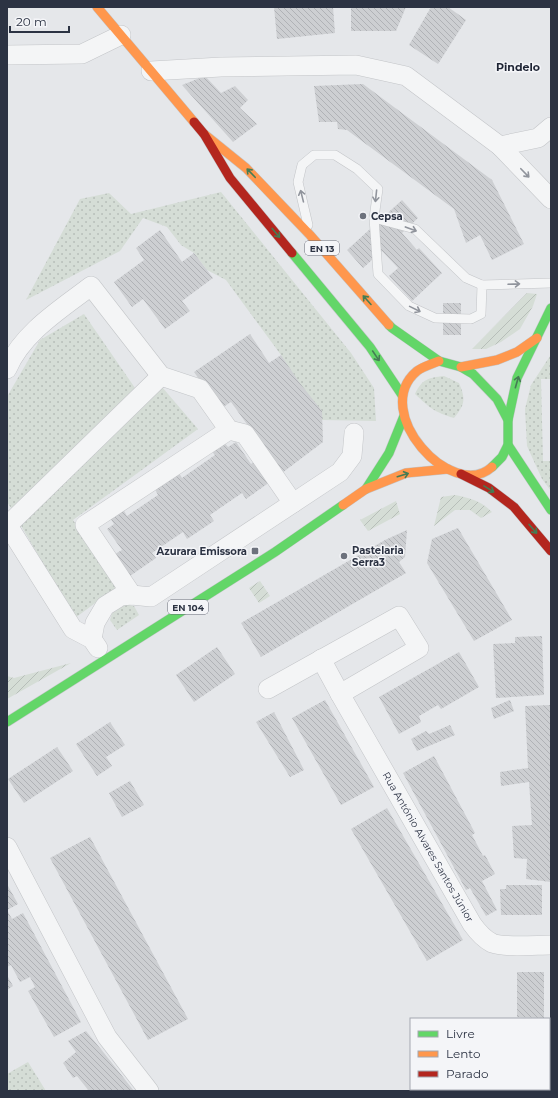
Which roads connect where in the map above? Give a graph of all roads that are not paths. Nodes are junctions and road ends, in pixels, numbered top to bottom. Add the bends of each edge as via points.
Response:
1 (97, 7) edge
2 (122, 35) junction
3 (7, 55) edge
4 (151, 71) junction
5 (551, 127) edge
6 (204, 134) junction
7 (500, 146) junction
8 (551, 199) edge
9 (374, 218) junction
10 (310, 235) junction
11 (551, 283) edge
12 (482, 285) junction
13 (551, 308) edge
14 (538, 337) junction
15 (439, 361) junction
16 (461, 367) junction
17 (7, 369) edge
18 (161, 376) junction
19 (402, 395) junction
20 (404, 416) junction
21 (508, 420) junction
22 (229, 430) junction
23 (354, 433) dead end
24 (508, 444) junction
25 (448, 469) junction
26 (461, 474) junction
27 (366, 489) junction
28 (293, 503) junction
29 (551, 510) edge
30 (7, 524) edge
31 (551, 551) edge
32 (132, 595) junction
33 (92, 639) junction
34 (106, 659) junction
35 (321, 659) junction
36 (268, 689) dead end
37 (340, 694) junction
38 (7, 722) edge
39 (7, 847) edge
40 (551, 945) edge
41 (149, 1091) edge

1 - 2 main road, EN 13
2 - 3 street via 82,54
2 - 4 main road, EN 13
4 - 6 main road, EN 13
4 - 7 street via 356,65 406,76
5 - 7 street via 538,138
10 -> 6 main road, EN 13 via 246,168
6 -> 19 main road, EN 13 via 230,178 370,347
7 -> 8 street
10 -> 9 lane via 298,182 302,165 314,155 335,155 357,169 378,189
9 -> 12 lane via 415,229 466,278
9 -> 12 lane via 378,274 409,306 435,318 471,319 481,314
15 -> 10 main road, EN 13 via 392,328
12 -> 11 lane
13 - 14 main road
14 - 16 main road via 517,352 498,360
21 -> 14 main road via 517,378
15 - 16 main road, EN 13
15 - 19 main road via 417,371
16 - 21 main road, EN 13 via 473,374 488,389 502,407
17 - 18 street via 11,360 36,329 91,286
18 - 22 street via 200,389
18 - 30 street
19 - 20 main road, EN 13
20 - 25 main road, EN 13 via 411,433 424,451
20 - 27 main road, EN 104 via 390,453
21 - 24 main road, EN 13
22 - 28 street via 245,434
22 - 32 street via 85,525
23 - 28 street via 352,456 340,472
24 - 26 main road, EN 13 via 502,457 489,469 476,474
24 - 29 main road
25 - 26 main road, EN 13
27 -> 25 main road, EN 104 via 406,473
26 -> 31 main road, EN 13 via 489,488 514,507
27 - 34 main road, EN 104 via 275,552
28 - 32 street via 151,597
30 - 33 street via 73,629
32 - 33 street via 121,596 105,606 95,623
33 - 34 street
34 - 38 main road, EN 104
35 - 36 street
35 - 37 street, Rua António Alvares Santos Júnior
35 - 37 street via 399,616 419,648
37 - 40 street, Rua António Alvares Santos Júnior via 480,934 493,943 505,945
39 - 41 street via 107,1037

